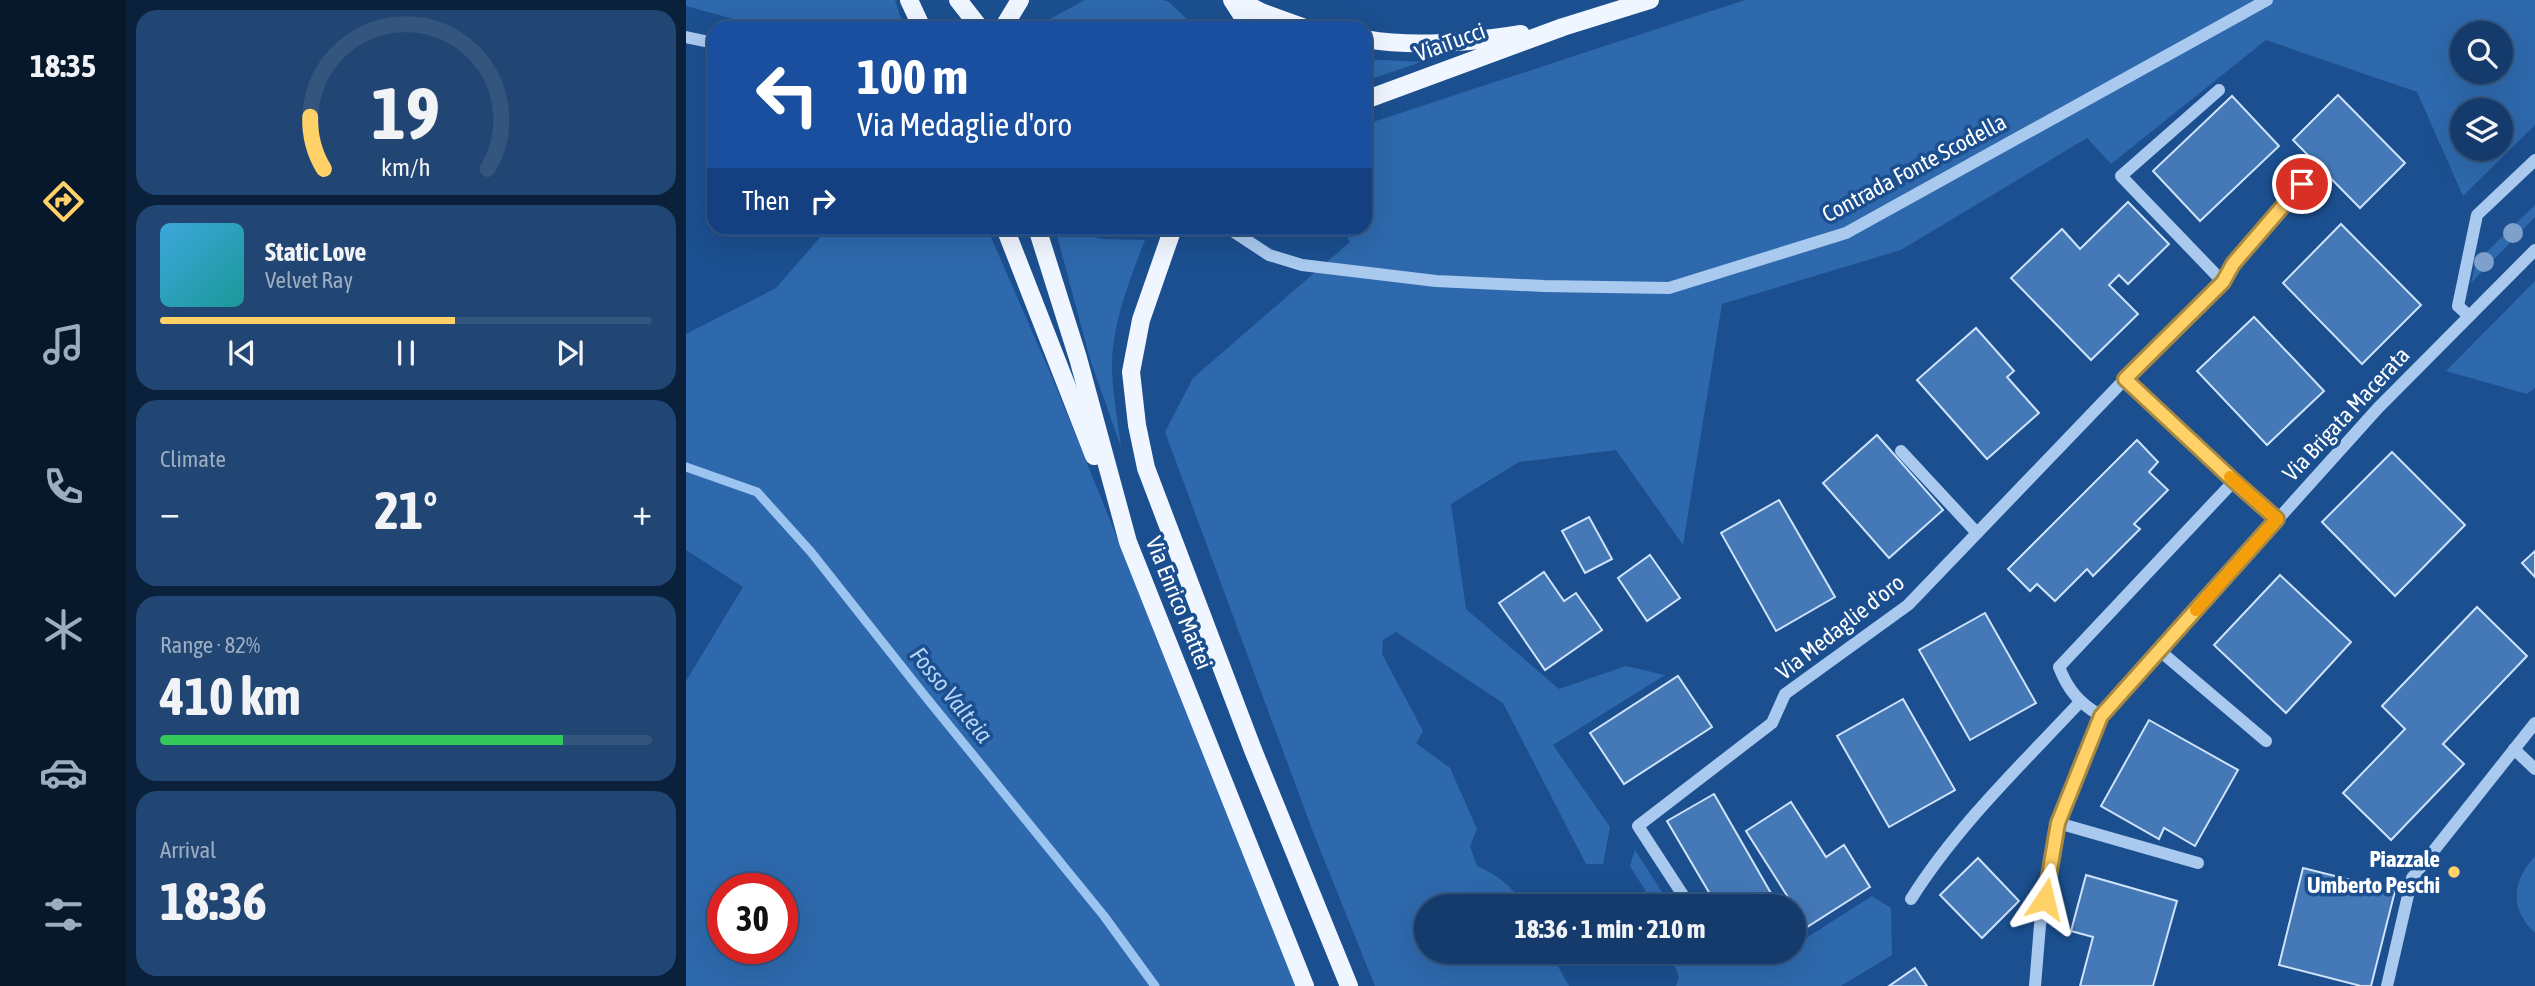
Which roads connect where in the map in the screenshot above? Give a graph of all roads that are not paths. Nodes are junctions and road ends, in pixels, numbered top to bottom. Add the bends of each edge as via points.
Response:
1 (909, 0) edge
2 (958, 0) edge
3 (1020, 0) edge
4 (1232, 0) edge
5 (1238, 0) edge
6 (1650, 0) edge
7 (2267, 0) edge
8 (919, 21) edge
9 (974, 21) edge
10 (1007, 21) edge
11 (1246, 21) edge
12 (1286, 21) edge
13 (1563, 27) junction
14 (686, 37) edge
15 (1372, 40) edge
16 (707, 42) edge
17 (2219, 90) dead end
18 (1372, 97) edge
19 (2535, 160) edge
20 (2302, 184) dead end
21 (1008, 235) edge
22 (1039, 235) edge
23 (1171, 235) edge
24 (1238, 235) edge
25 (2535, 250) edge
26 (2223, 282) junction
27 (2469, 316) junction
28 (2125, 379) junction
29 (1901, 452) dead end
30 (2234, 481) junction
31 (2277, 519) junction
32 (1977, 533) junction
33 (1128, 542) junction
34 (2160, 651) junction
35 (2080, 702) junction
36 (2101, 716) junction
37 (2535, 723) edge
38 (2266, 741) dead end
39 (2514, 749) junction
40 (2535, 769) edge
41 (2058, 823) junction
42 (2199, 863) dead end
43 (1682, 894) edge
44 (1911, 899) dead end
45 (1305, 986) edge
46 (1349, 986) edge
47 (2035, 986) edge
48 (2387, 986) edge

1 - 8 main road
2 - 9 main road
3 - 10 main road
4 - 11 main road
5 - 12 main road
6 - 13 main road
7 - 24 street, Contrada Fonte Scodella via 1846,233 1669,288 1436,281 1302,265 1269,256
13 - 15 main road, Via Tucci via 1462,43
13 - 18 main road, Via Tucci
14 - 16 street
17 - 26 street via 2121,176
19 - 27 street via 2477,215 2458,306
20 - 26 street, Via Medaglie d'oro via 2233,264
21 - 33 main road
22 - 33 main road, Via Enrico Mattei
23 - 46 main road, Via Enrico Mattei via 1141,320 1131,372 1146,467
25 - 27 street, Via Brigata Macerata
26 - 28 street, Via Medaglie d'oro
27 - 31 street, Via Brigata Macerata
28 - 30 street
28 - 32 street, Via Medaglie d'oro
29 - 32 street
30 - 31 street
30 - 35 street via 2059,667
31 - 34 street, Via Brigata Macerata
32 - 43 street, Via Medaglie d'oro via 1908,605 1785,694 1772,723 1638,826
33 - 45 main road, Via Enrico Mattei
34 - 36 street, Via Brigata Macerata
34 - 38 street
35 - 36 street
35 - 44 street via 1936,860
36 - 41 street, Via Brigata Macerata
37 - 39 street
39 - 40 street
39 - 48 street via 2412,878
41 - 42 street
41 - 47 street, Via Brigata Macerata via 2040,925

